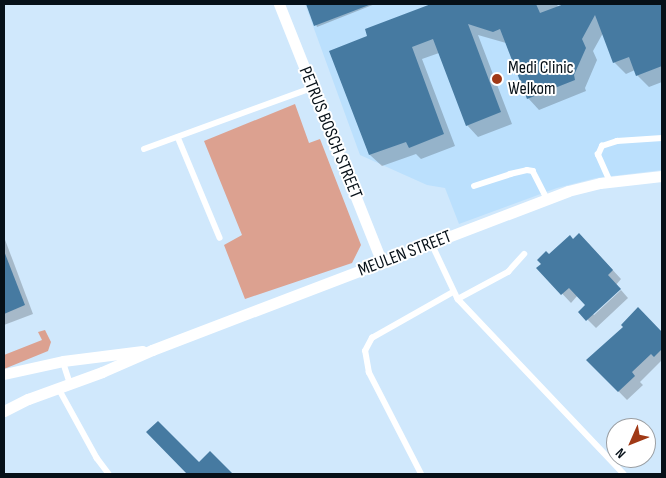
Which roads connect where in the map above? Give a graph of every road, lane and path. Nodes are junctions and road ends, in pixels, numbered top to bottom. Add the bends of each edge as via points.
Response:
1 (279, 4) edge
2 (312, 88) junction
3 (178, 137) junction
4 (662, 138) edge
5 (144, 149) dead end
6 (662, 176) edge
7 (610, 182) junction
8 (474, 186) dead end
9 (547, 199) junction
10 (220, 238) dead end
11 (432, 244) junction
12 (524, 254) dead end
13 (382, 262) junction
14 (453, 292) junction
15 (458, 298) junction
16 (152, 350) junction
17 (63, 361) junction
18 (4, 374) edge
19 (70, 382) junction
20 (58, 387) junction
21 (4, 411) edge
22 (110, 474) edge
23 (421, 474) edge
24 (624, 474) edge

1 - 2 street, PETRUS BOSCH STREET
2 - 3 lane
2 - 13 street, PETRUS BOSCH STREET
3 - 5 lane
3 - 10 lane
4 - 7 lane via 617,141 602,146 598,155
6 - 7 street, MEULEN STREET
7 - 9 street, MEULEN STREET
8 - 9 lane via 510,174 533,171
9 - 11 street, MEULEN STREET
11 - 13 street, MEULEN STREET
11 - 14 lane
12 - 15 lane via 508,272
13 - 16 street, MEULEN STREET
14 - 15 lane
14 - 23 lane via 372,338 365,351 368,373
15 - 24 lane
16 - 17 street, MEULEN STREET
16 - 19 street, MEULEN STREET
17 - 18 street, MEULEN STREET
17 - 19 lane
19 - 20 street, MEULEN STREET
20 - 21 street, MEULEN STREET
20 - 22 lane

